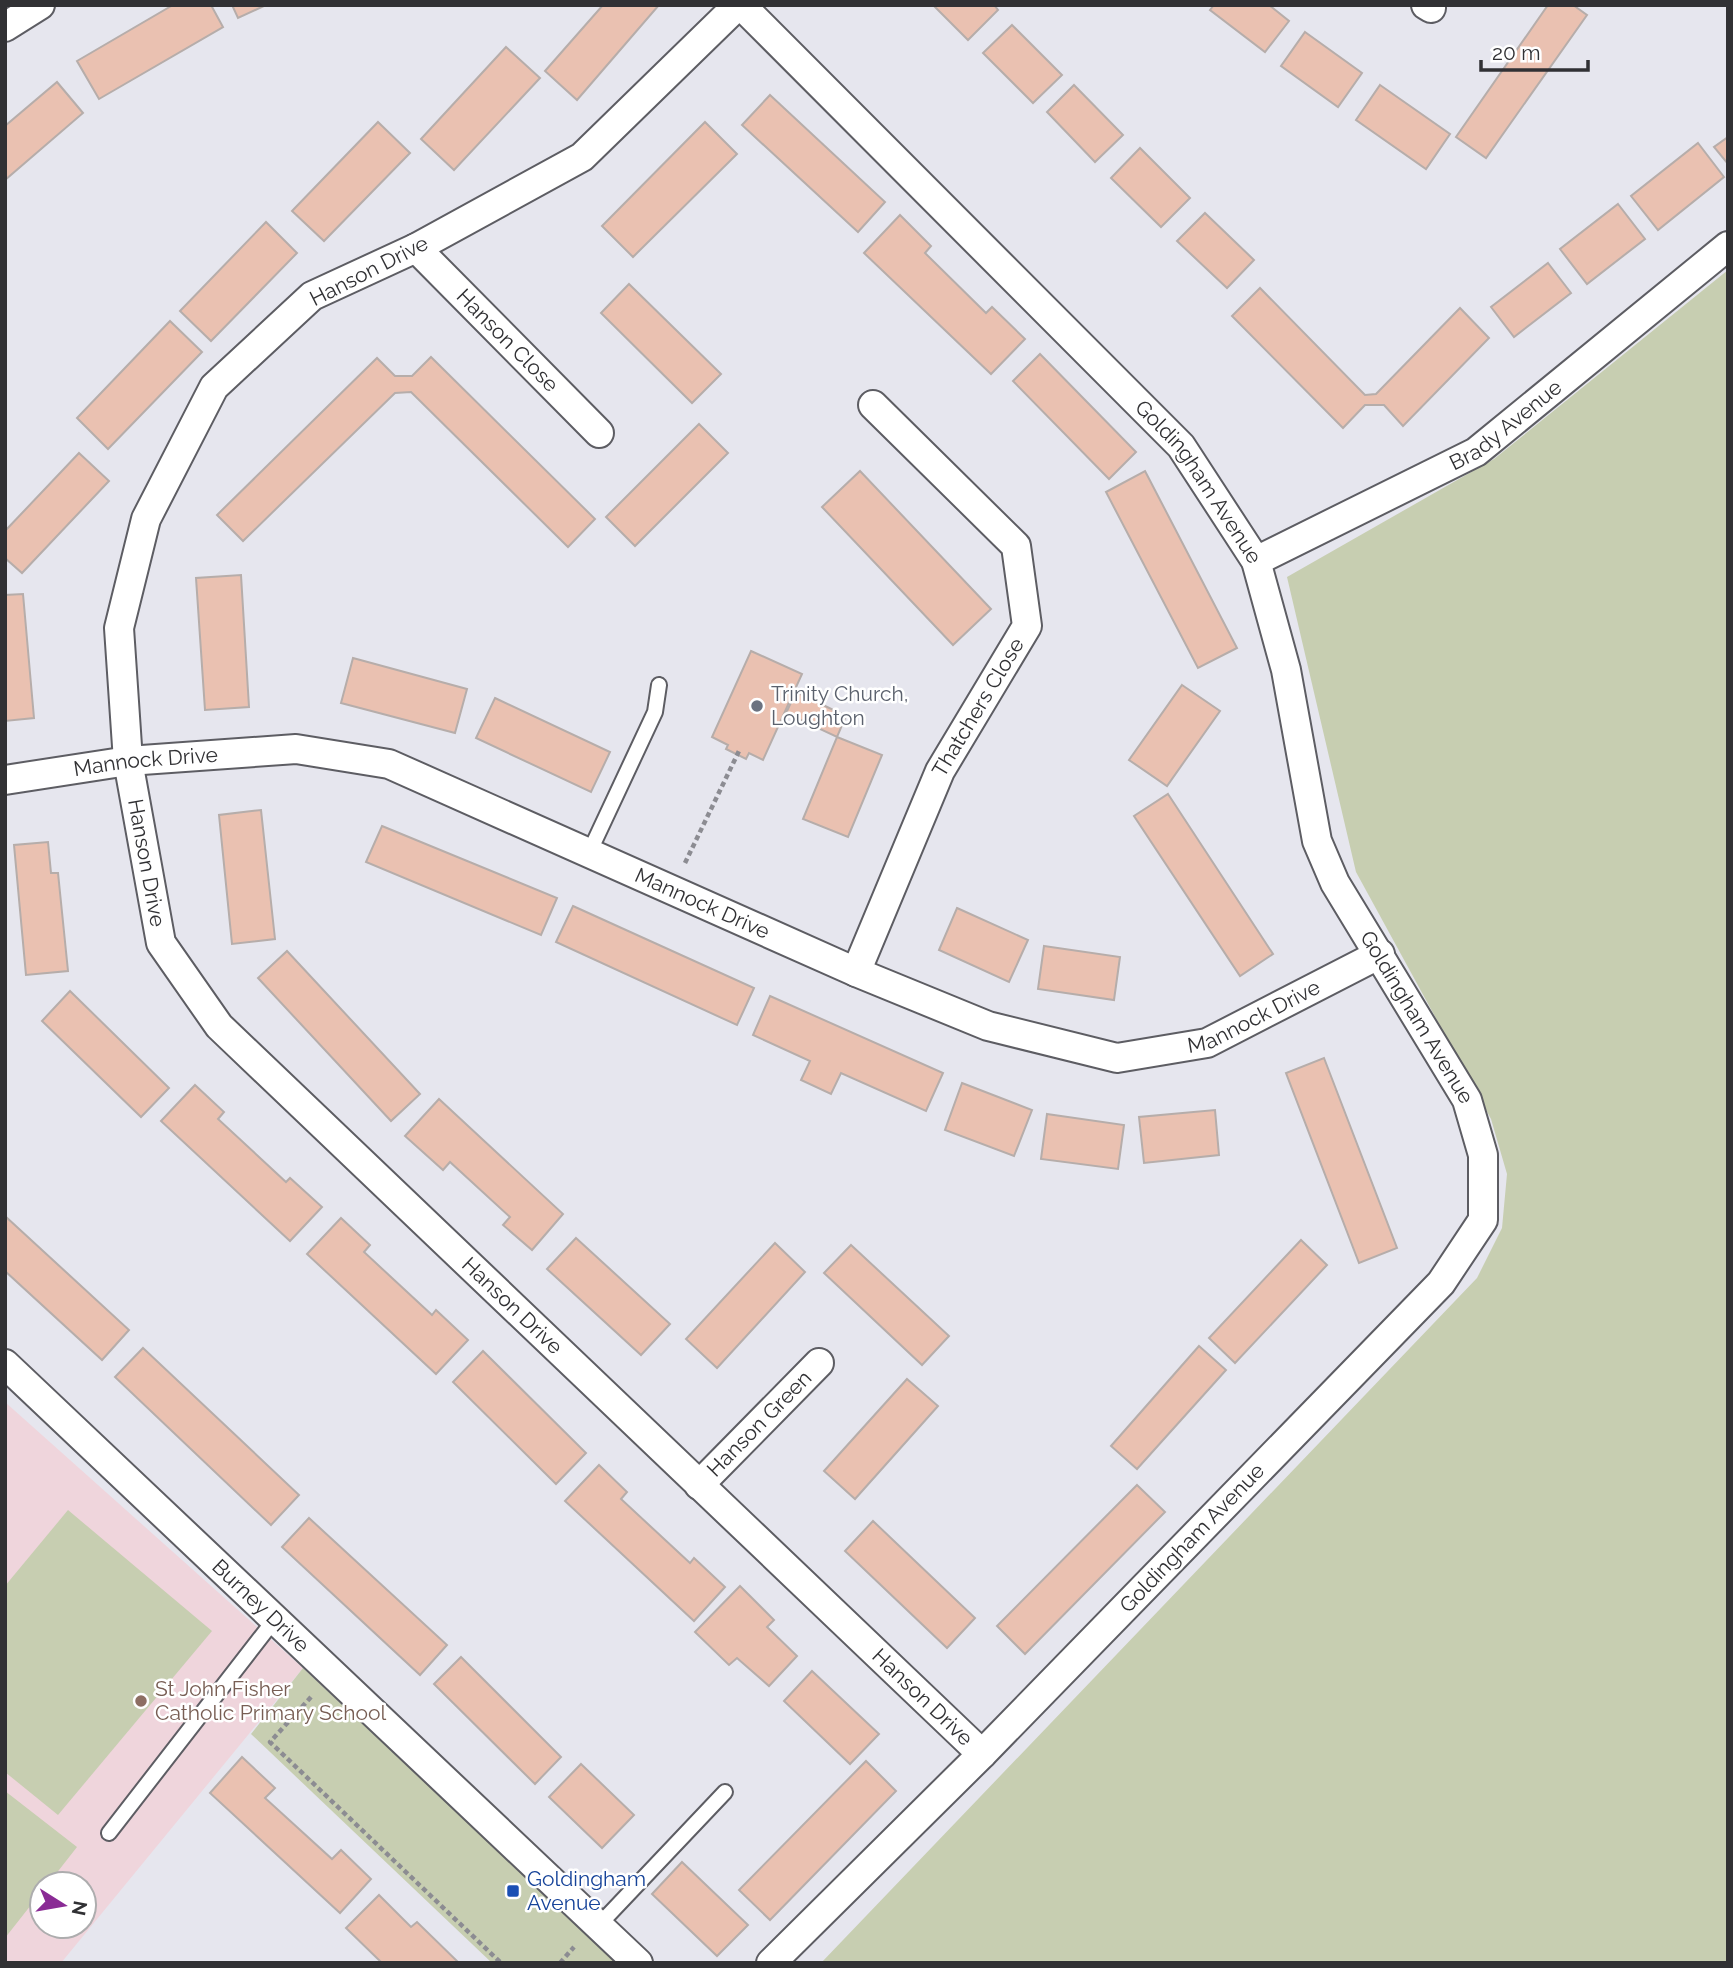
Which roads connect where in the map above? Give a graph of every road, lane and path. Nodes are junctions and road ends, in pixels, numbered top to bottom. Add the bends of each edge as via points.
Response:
1 (40, 5) edge
2 (740, 5) edge
3 (5, 27) edge
4 (1728, 246) edge
5 (415, 248) junction
6 (873, 405) dead end
7 (599, 433) dead end
8 (1256, 561) junction
9 (659, 685) dead end
10 (739, 751) dead end
11 (128, 761) junction
12 (5, 780) edge
13 (589, 853) junction
14 (672, 890) junction
15 (1380, 954) junction
16 (856, 972) junction
17 (819, 1363) dead end
18 (5, 1364) edge
19 (699, 1485) junction
20 (275, 1619) junction
21 (332, 1674) junction
22 (982, 1754) junction
23 (725, 1792) dead end
24 (109, 1833) dead end
25 (598, 1926) junction
26 (501, 1963) edge
27 (638, 1963) edge
28 (771, 1963) edge

1 - 3 street
2 - 5 street, Hanson Drive via 582,157
2 - 8 street, Goldingham Avenue via 1181,446
4 - 8 street, Brady Avenue via 1476,452
5 - 7 street, Hanson Close
5 - 11 street, Hanson Drive via 312,296 214,387 146,519 119,628
6 - 16 street, Thatchers Close via 1016,546 1027,626 940,771
8 - 15 street, Goldingham Avenue via 1286,670 1317,841 1335,883
9 - 13 lane via 655,712
10 - 14 path
11 - 12 street, Mannock Drive
11 - 13 street, Mannock Drive via 296,749 389,764
11 - 19 street, Hanson Drive via 161,943 219,1026
13 - 14 street, Mannock Drive
14 - 16 street, Mannock Drive
15 - 16 street, Mannock Drive via 1207,1043 1117,1058 988,1026
15 - 22 street, Goldingham Avenue via 1467,1100 1483,1155 1483,1220 1441,1283
17 - 19 street, Hanson Green
18 - 20 street, Burney Drive
19 - 22 street, Hanson Drive
20 - 21 street, Burney Drive
20 - 24 lane
21 - 25 street, Burney Drive
21 - 26 path via 270,1742
22 - 28 street, Goldingham Avenue
23 - 25 lane
25 - 27 street, Burney Drive

